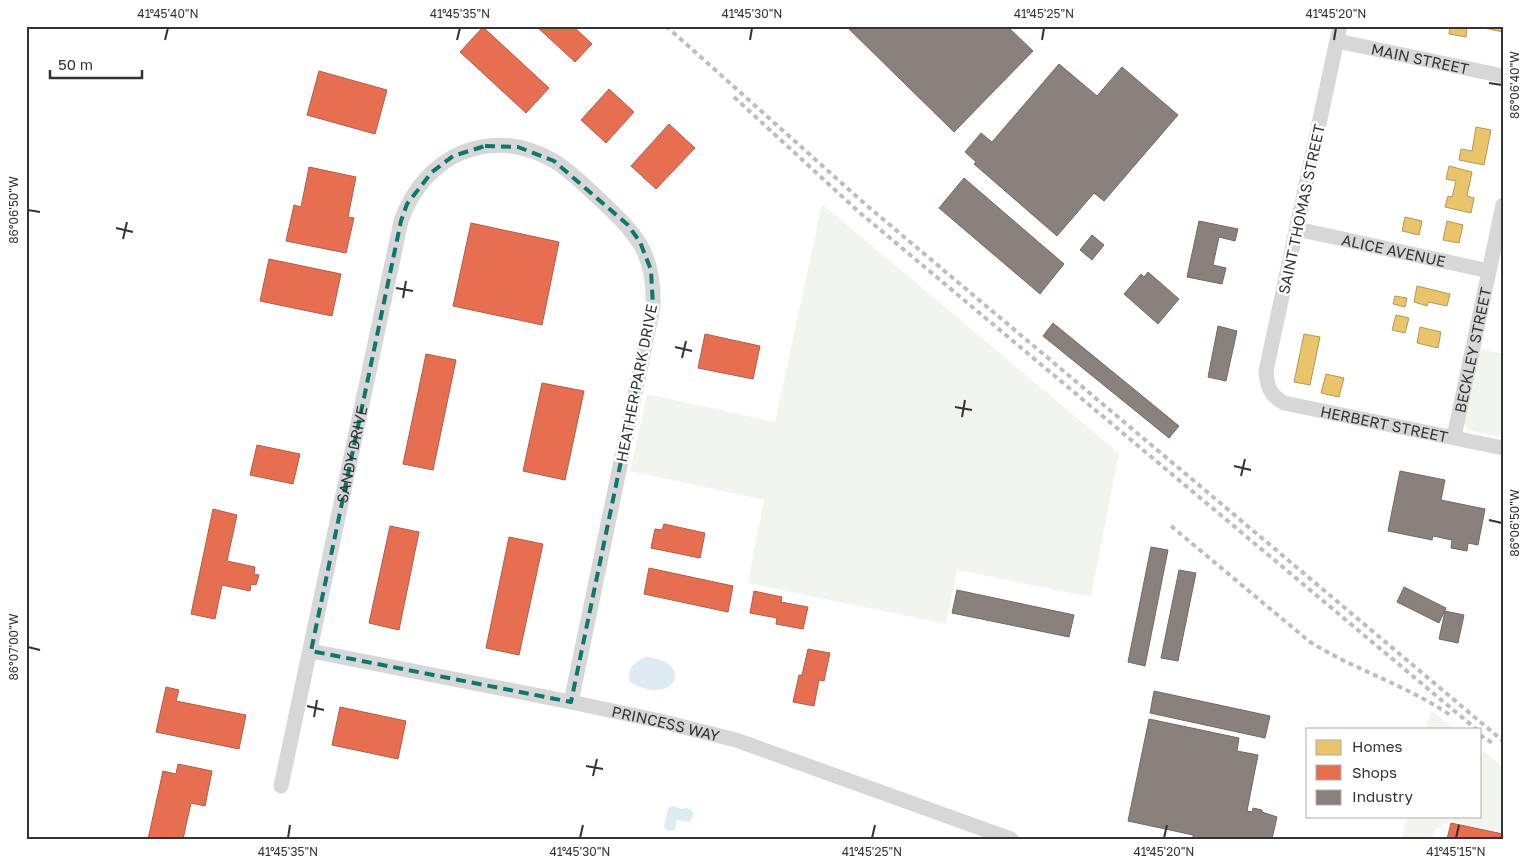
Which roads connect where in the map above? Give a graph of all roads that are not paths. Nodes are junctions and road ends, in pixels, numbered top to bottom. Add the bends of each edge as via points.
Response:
1 (1340, 26) edge
2 (1337, 42) junction
3 (1503, 76) edge
4 (464, 145) joint
5 (1503, 205) edge
6 (1297, 229) junction
7 (1489, 271) junction
8 (1270, 392) joint
9 (1454, 438) junction
10 (1503, 448) edge
11 (311, 651) junction
12 (571, 702) junction
13 (281, 786) dead end
14 (1011, 839) edge

1 - 2 street, SAINT THOMAS STREET
2 - 3 street, MAIN STREET
2 - 6 street, SAINT THOMAS STREET
4 - 11 street, SANDY DRIVE via 422,182 407,204 401,221
4 - 12 street, HEATHER PARK DRIVE via 504,145 534,151 554,161 628,226 640,242 651,270 653,307
5 - 7 street, BECKLEY STREET
6 - 7 street, ALICE AVENUE
6 - 8 street, SAINT THOMAS STREET via 1266,371
7 - 9 street, BECKLEY STREET
8 - 9 street, HERBERT STREET via 1284,403
9 - 10 street, HERBERT STREET
11 - 12 street, PRINCESS WAY
11 - 13 street, SANDY DRIVE
12 - 14 street, PRINCESS WAY via 736,740

